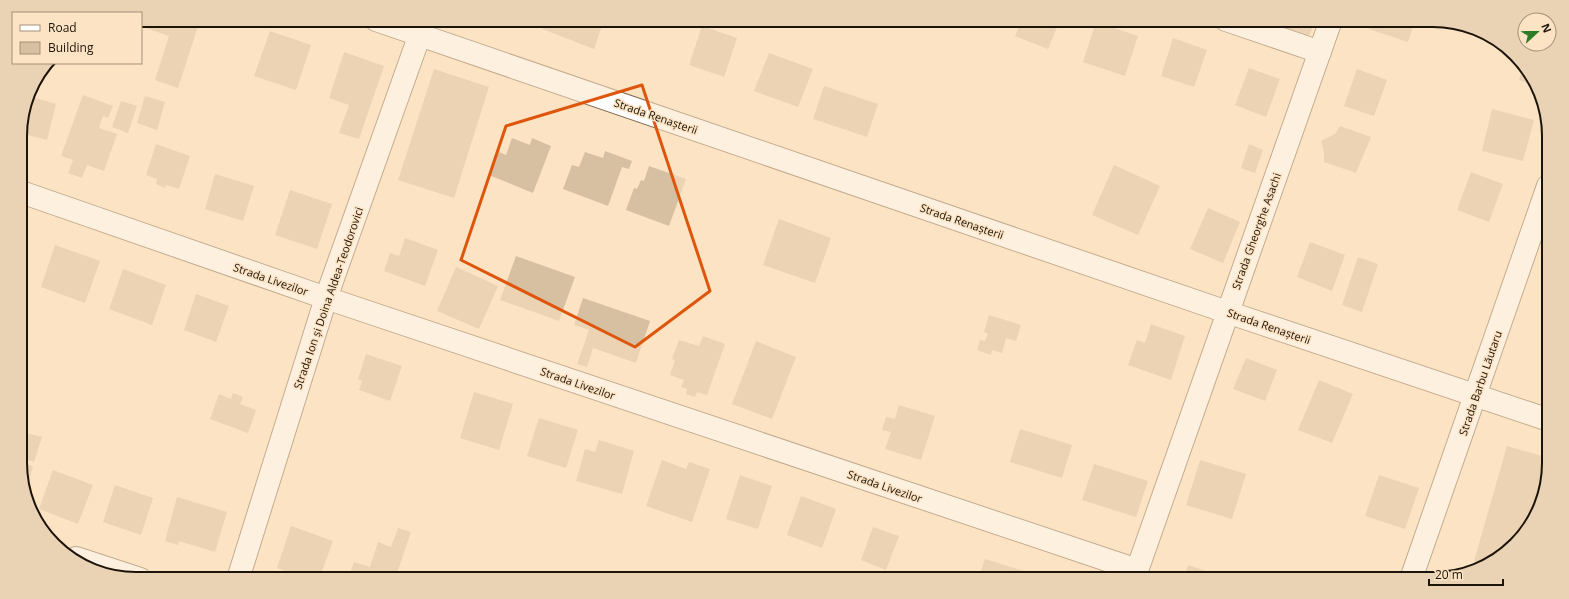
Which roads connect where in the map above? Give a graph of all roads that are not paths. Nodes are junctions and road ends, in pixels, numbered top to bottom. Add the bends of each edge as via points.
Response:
1 (423, 27) edge
2 (1247, 27) edge
3 (1329, 27) edge
4 (1320, 52) junction
5 (27, 194) edge
6 (1542, 203) edge
7 (326, 298) junction
8 (1227, 312) junction
9 (1475, 395) junction
10 (1542, 418) edge
11 (240, 572) edge
12 (1126, 572) edge
13 (1136, 572) edge
14 (1413, 572) edge

1 - 7 street, Strada Ion și Doina Aldea-Teodorovici
1 - 8 street, Strada Renașterii
2 - 4 street
3 - 4 street, Strada Gheorghe Asachi
4 - 8 street, Strada Gheorghe Asachi
5 - 7 street, Strada Livezilor
6 - 9 street, Strada Barbu Lăutaru
7 - 11 street, Strada Ion și Doina Aldea-Teodorovici
7 - 12 street, Strada Livezilor
8 - 9 street, Strada Renașterii
8 - 13 street, Strada Gheorghe Asachi
9 - 10 street, Strada Renașterii
9 - 14 street, Strada Barbu Lăutaru

